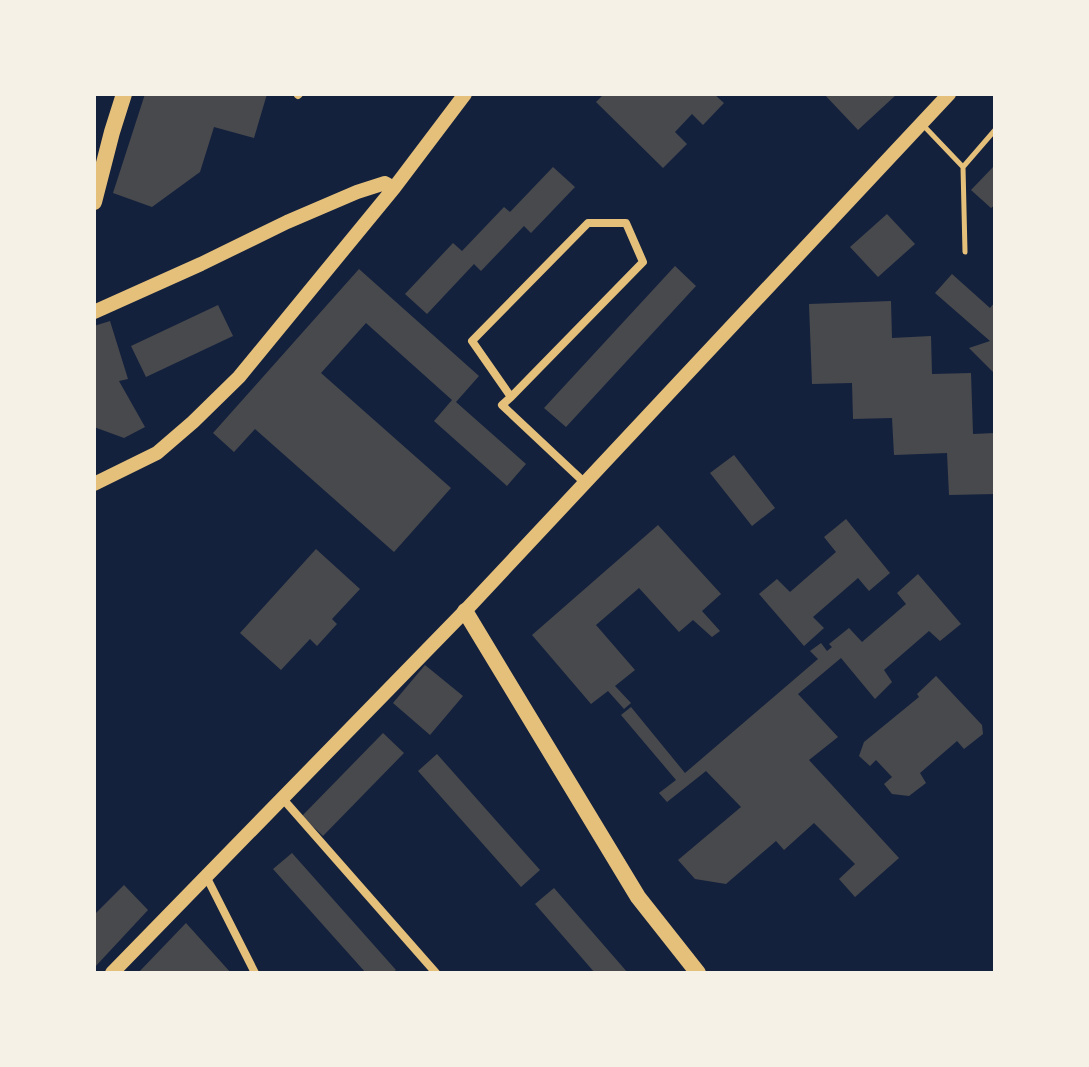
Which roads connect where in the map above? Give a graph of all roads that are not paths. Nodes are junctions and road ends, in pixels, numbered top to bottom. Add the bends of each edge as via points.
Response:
1 (124, 94) edge
2 (465, 94) edge
3 (949, 94) edge
4 (922, 124) junction
5 (995, 130) edge
6 (963, 167) junction
7 (394, 188) junction
8 (94, 202) edge
9 (965, 252) dead end
10 (94, 312) edge
11 (511, 397) junction
12 (585, 483) junction
13 (94, 484) edge
14 (465, 611) junction
15 (283, 799) junction
16 (207, 878) junction
17 (112, 973) edge
18 (255, 973) edge
19 (436, 973) edge
20 (698, 973) edge

1 - 8 main road
2 - 7 street
3 - 4 street
4 - 6 lane
4 - 12 street
5 - 6 lane
6 - 9 lane
7 - 10 street via 385,183 357,192
7 - 13 street via 239,377 157,453
11 - 11 street via 643,262 626,223 588,223 472,341
11 - 12 street via 502,405
12 - 14 street
14 - 15 street
14 - 20 main road via 638,897
15 - 16 street
15 - 19 street
16 - 17 street
16 - 18 street

